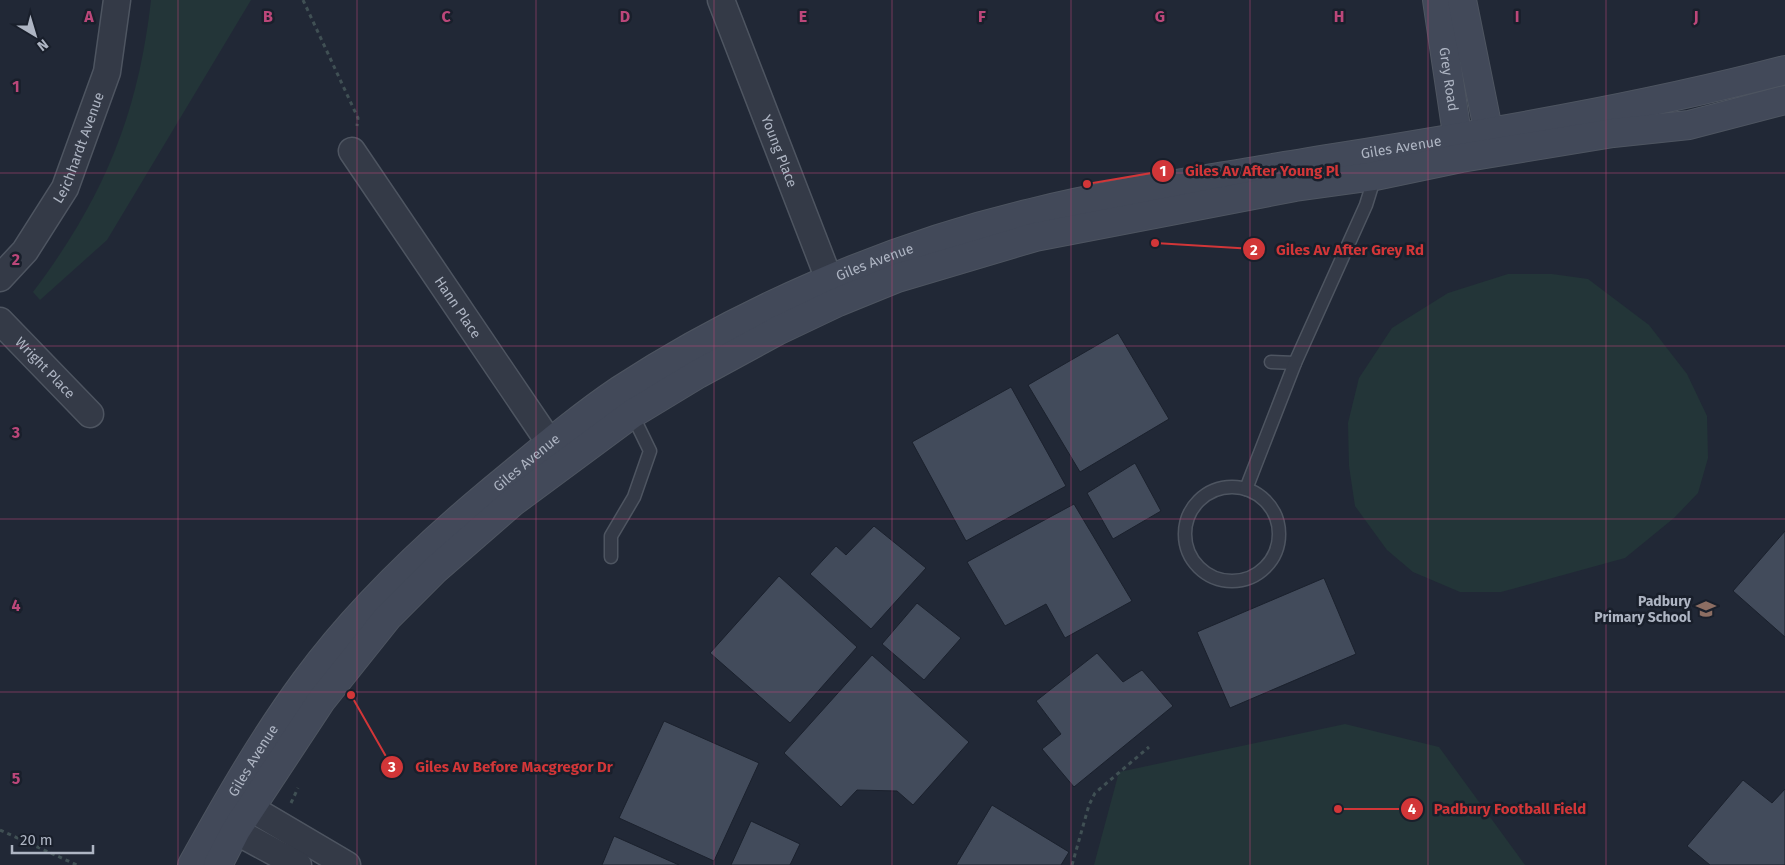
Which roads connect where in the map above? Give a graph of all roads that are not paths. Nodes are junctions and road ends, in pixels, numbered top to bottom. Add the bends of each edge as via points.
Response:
1 (117, 0) edge
2 (722, 0) edge
3 (1437, 0) edge
4 (1462, 0) edge
5 (1785, 70) edge
6 (1785, 100) edge
7 (1491, 142) junction
8 (1459, 147) junction
9 (352, 151) road end
10 (1375, 176) junction
11 (0, 278) edge
12 (833, 291) junction
13 (0, 321) edge
14 (1271, 362) dead end
15 (1295, 363) junction
16 (90, 414) dead end
17 (632, 414) junction
18 (556, 454) junction
19 (1246, 488) junction
20 (611, 557) dead end
21 (234, 814) junction
22 (192, 865) edge
23 (218, 865) edge
24 (298, 865) edge
25 (347, 865) edge

1 - 11 street, Leichhardt Avenue via 107,72 65,188 25,251
2 - 12 street, Young Place
3 - 8 street, Grey Road
4 - 7 street, Grey Road
5 - 7 street, Giles Avenue via 1610,110
6 - 7 street, Giles Avenue via 1689,125
7 - 8 street, Giles Avenue
8 - 10 street, Giles Avenue
8 - 12 street, Giles Avenue via 1115,194 1028,213 954,235
9 - 18 street, Hann Place
10 - 12 street, Giles Avenue via 1295,187 1035,237 897,278
10 - 15 lane via 1366,205
12 - 17 street, Giles Avenue via 777,331
12 - 18 street, Giles Avenue via 742,320 620,390
13 - 16 street, Wright Place
14 - 15 lane
15 - 19 lane
17 - 18 street, Giles Avenue
17 - 20 lane via 650,451 634,497 611,536
18 - 21 street, Giles Avenue via 456,522 407,567 347,630 263,743
19 - 19 lane via 1272,508 1278,523 1279,539 1274,555 1264,568 1234,581 1218,579 1204,572 1192,560 1186,545 1185,528 1190,513 1213,491 1229,487
21 - 22 street, Giles Avenue
21 - 23 street, Giles Avenue
21 - 24 street
21 - 25 street

